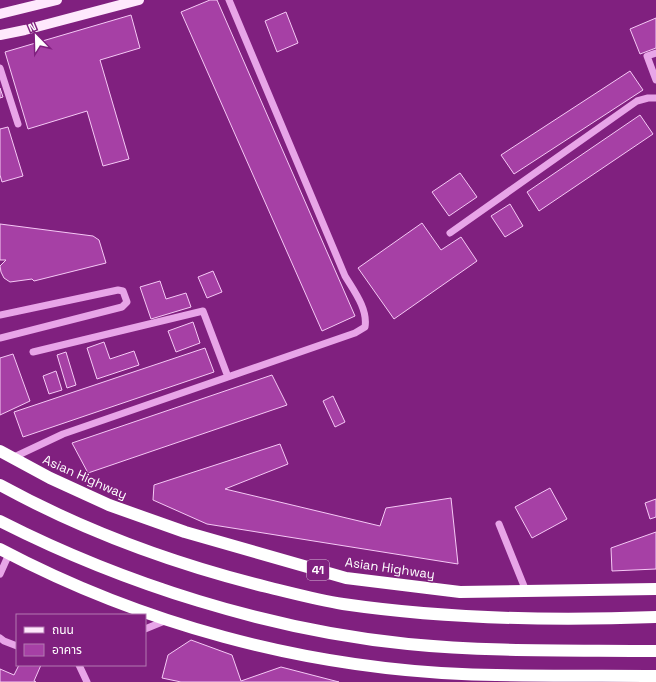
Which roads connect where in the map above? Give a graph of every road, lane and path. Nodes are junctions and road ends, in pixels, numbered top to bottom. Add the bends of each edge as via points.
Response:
1 (56, 0) edge
2 (139, 0) edge
3 (229, 0) edge
4 (0, 14) edge
5 (0, 35) edge
6 (656, 53) edge
7 (0, 68) edge
8 (656, 80) edge
9 (656, 98) edge
10 (18, 124) dead end
11 (450, 233) dead end
12 (0, 315) edge
13 (0, 338) edge
14 (33, 352) dead end
15 (228, 377) junction
16 (0, 451) edge
17 (12, 458) junction
18 (0, 485) edge
19 (0, 522) edge
20 (499, 524) dead end
21 (5, 552) edge
22 (0, 574) edge
23 (656, 590) edge
24 (526, 591) junction
25 (656, 617) edge
26 (167, 620) junction
27 (146, 629) edge
28 (1, 640) edge
29 (16, 646) edge
30 (656, 651) edge
31 (80, 666) edge
32 (656, 676) edge
33 (88, 682) edge

1 - 4 main road
2 - 5 main road
3 - 15 street via 345,276 367,318 365,327 355,333
6 - 8 street via 648,56
7 - 10 street
9 - 11 street via 637,101
12 - 13 street via 118,290 123,291 127,302 122,307
14 - 15 street via 203,311
15 - 17 street via 63,434
16 - 17 highway, Asian Highway / 41
17 - 24 highway, Asian Highway / 41 via 109,505 171,528 346,578 460,592
18 - 25 highway, 41 via 72,521 147,551 224,576 342,604 458,616 587,620
19 - 30 highway via 80,558 142,582 249,616 408,644 498,650
20 - 24 street
21 - 22 street
21 - 26 highway via 78,585
23 - 24 highway, Asian Highway / 41
26 - 27 street
26 - 32 highway via 317,659 390,668 462,674
28 - 29 street
31 - 33 street

